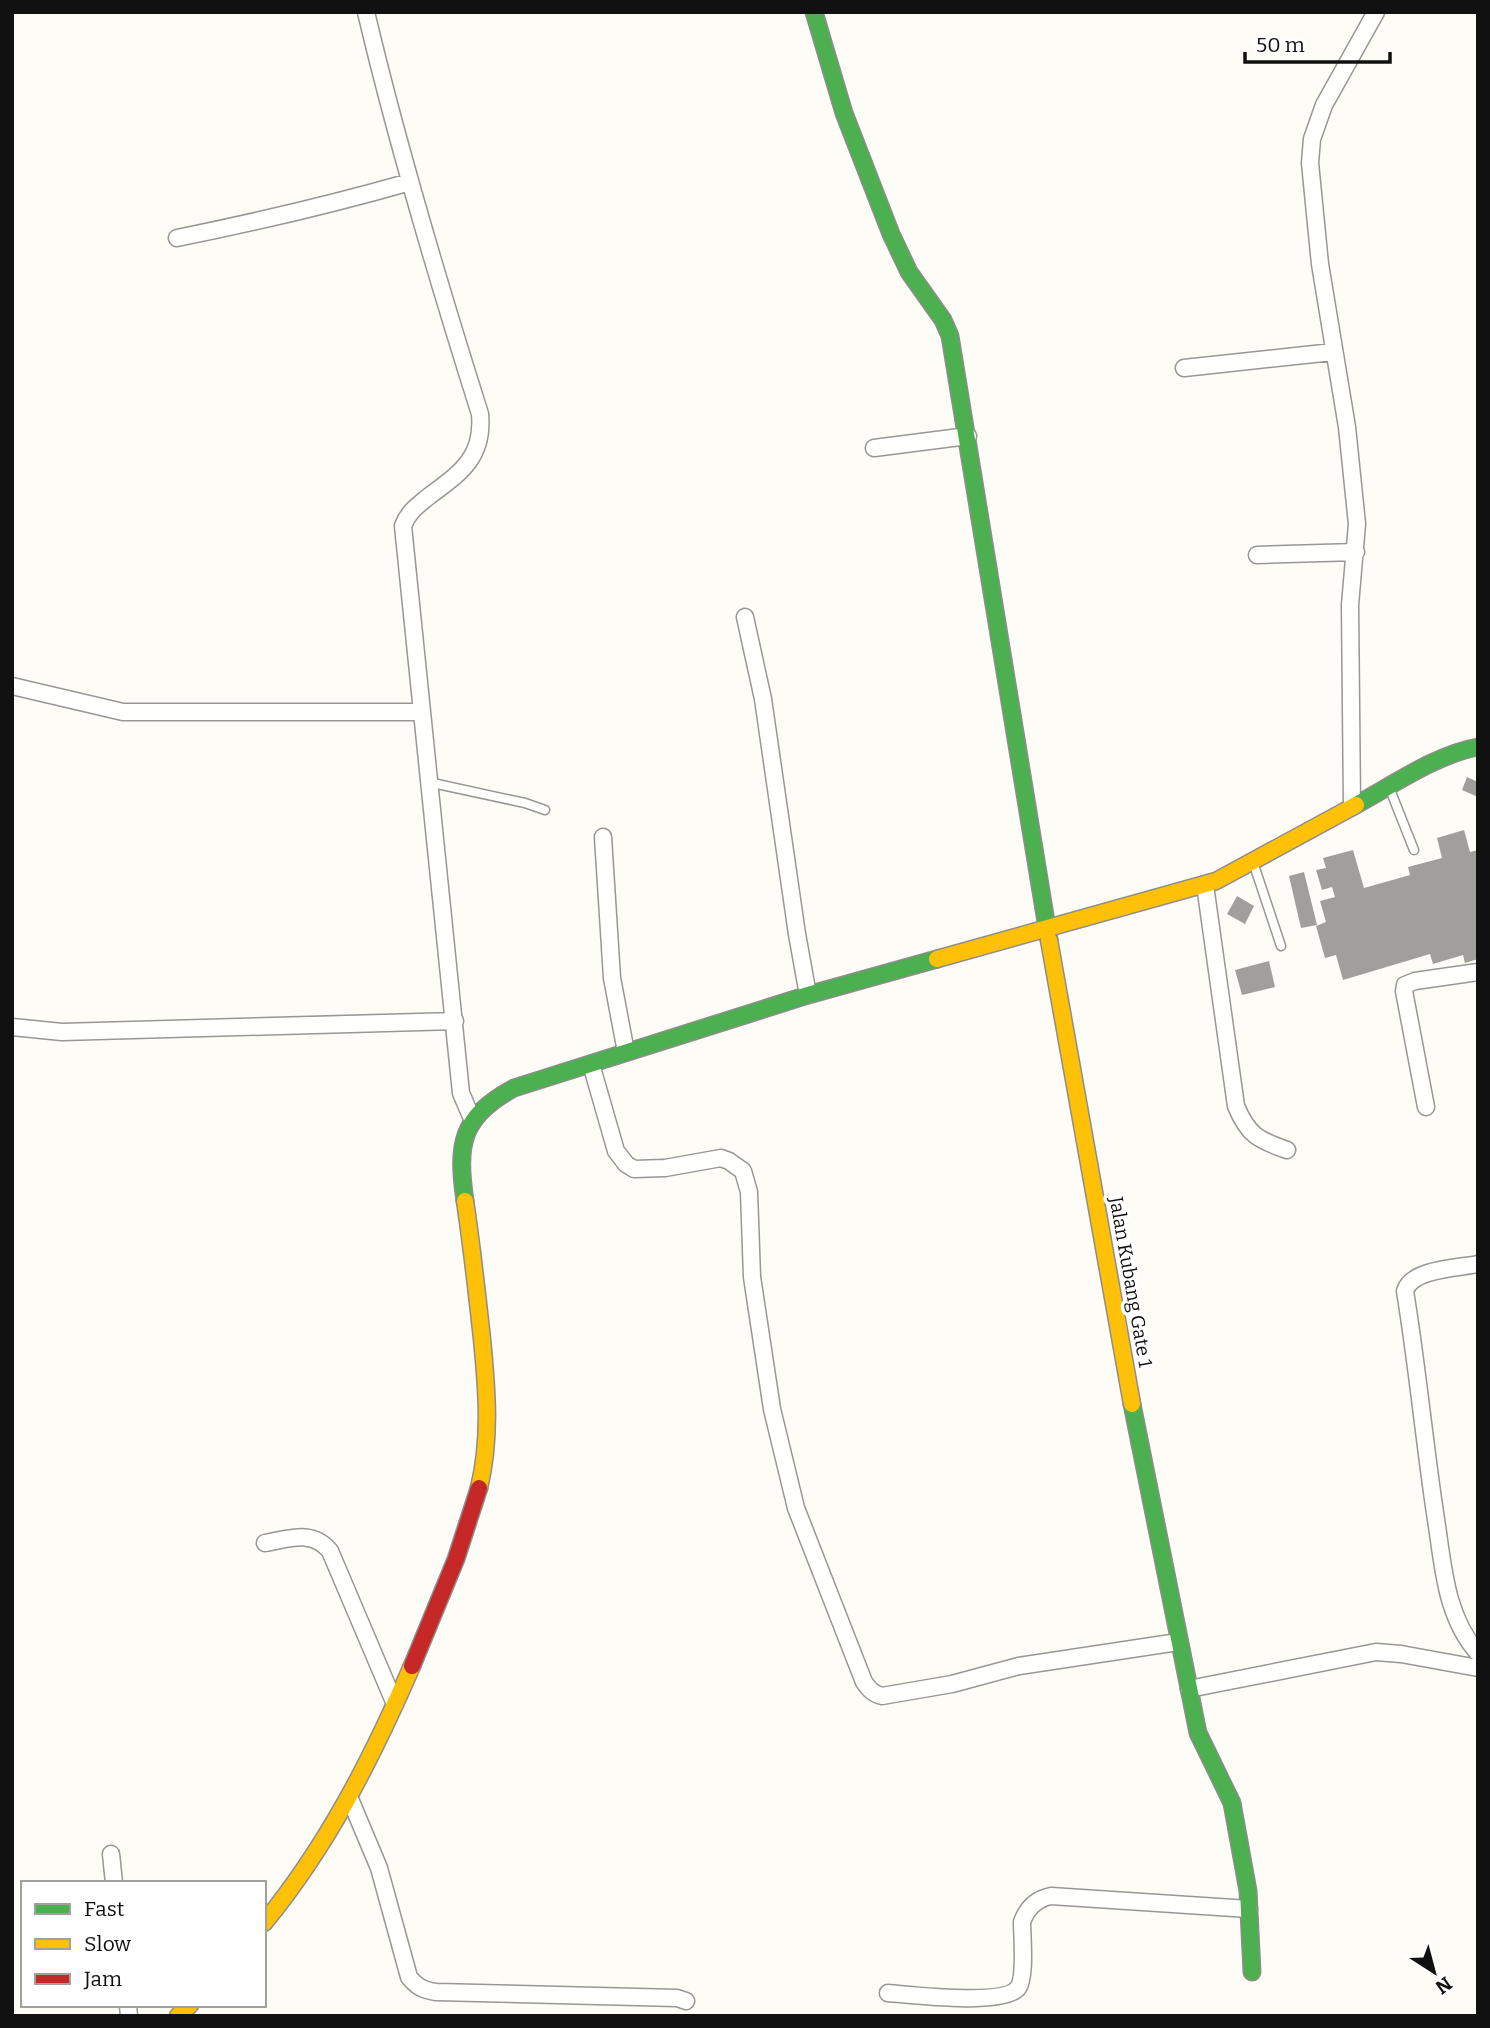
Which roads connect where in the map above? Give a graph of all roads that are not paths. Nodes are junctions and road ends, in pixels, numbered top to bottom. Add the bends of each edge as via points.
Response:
1 (366, 12) edge
2 (814, 12) edge
3 (1376, 12) edge
4 (410, 183) junction
5 (177, 238) dead end
6 (1333, 352) junction
7 (1184, 368) dead end
8 (968, 436) junction
9 (874, 448) dead end
10 (1356, 552) junction
11 (1256, 555) dead end
12 (745, 617) dead end
13 (12, 686) edge
14 (420, 712) junction
15 (1478, 747) edge
16 (428, 782) junction
17 (1389, 787) junction
18 (1352, 807) junction
19 (545, 810) dead end
20 (603, 837) dead end
21 (1414, 850) dead end
22 (1253, 862) junction
23 (1205, 884) junction
24 (1046, 929) junction
25 (1281, 946) dead end
26 (1478, 972) edge
27 (808, 995) junction
28 (454, 1021) junction
29 (12, 1027) edge
30 (625, 1052) junction
31 (592, 1064) junction
32 (1426, 1107) dead end
33 (473, 1121) junction
34 (1286, 1150) dead end
35 (1478, 1265) edge
36 (265, 1543) dead end
37 (1178, 1642) junction
38 (1478, 1653) edge
39 (1478, 1668) edge
40 (1189, 1689) junction
41 (396, 1704) junction
42 (349, 1799) junction
43 (111, 1854) dead end
44 (114, 1881) edge
45 (1249, 1909) junction
46 (266, 1921) edge
47 (1252, 1972) dead end
48 (888, 1993) dead end
49 (686, 2001) dead end

1 - 4 street
2 - 8 street, Jalan Kubang Gate 1 via 844,113 891,234 950,336
3 - 6 street via 1324,105 1312,139 1313,207
4 - 5 street
4 - 14 street via 480,414 481,433 466,465 414,508 403,526
6 - 7 street
6 - 10 street via 1354,487
8 - 9 street
8 - 24 street, Jalan Kubang Gate 1
10 - 11 street
10 - 18 street via 1350,605
12 - 27 street via 763,699
13 - 14 street via 123,712
14 - 16 street
15 - 17 street via 1443,758
16 - 19 lane
16 - 28 street
17 - 18 street
17 - 21 lane
18 - 22 street
20 - 30 street via 612,978
22 - 23 street
22 - 25 lane
23 - 24 street
23 - 34 street via 1236,1106 1251,1134
24 - 27 street
24 - 37 street, Jalan Kubang Gate 1
26 - 32 street via 1405,985
27 - 30 street
28 - 29 street via 62,1032
28 - 33 street via 461,1093
30 - 31 street
31 - 33 street via 505,1092
31 - 37 street via 616,1151 626,1164 634,1169 665,1168 721,1158 743,1171 749,1192 751,1277 778,1434 805,1535 869,1689 882,1696 1019,1666
33 - 41 street via 464,1135 462,1164 488,1423 484,1458 465,1534
35 - 38 street via 1415,1277 1405,1291 1450,1604
36 - 41 street via 307,1537 322,1541
37 - 40 street, Jalan Kubang Gate 1
39 - 40 street via 1376,1652
40 - 45 street, Jalan Kubang Gate 1 via 1198,1733 1232,1803
41 - 42 street
42 - 46 street
42 - 49 street via 379,1868 410,1977 424,1990
43 - 44 street
45 - 47 street, Jalan Kubang Gate 1
45 - 48 street via 1041,1898 1022,1922 1021,1978 1010,1994 988,1998

